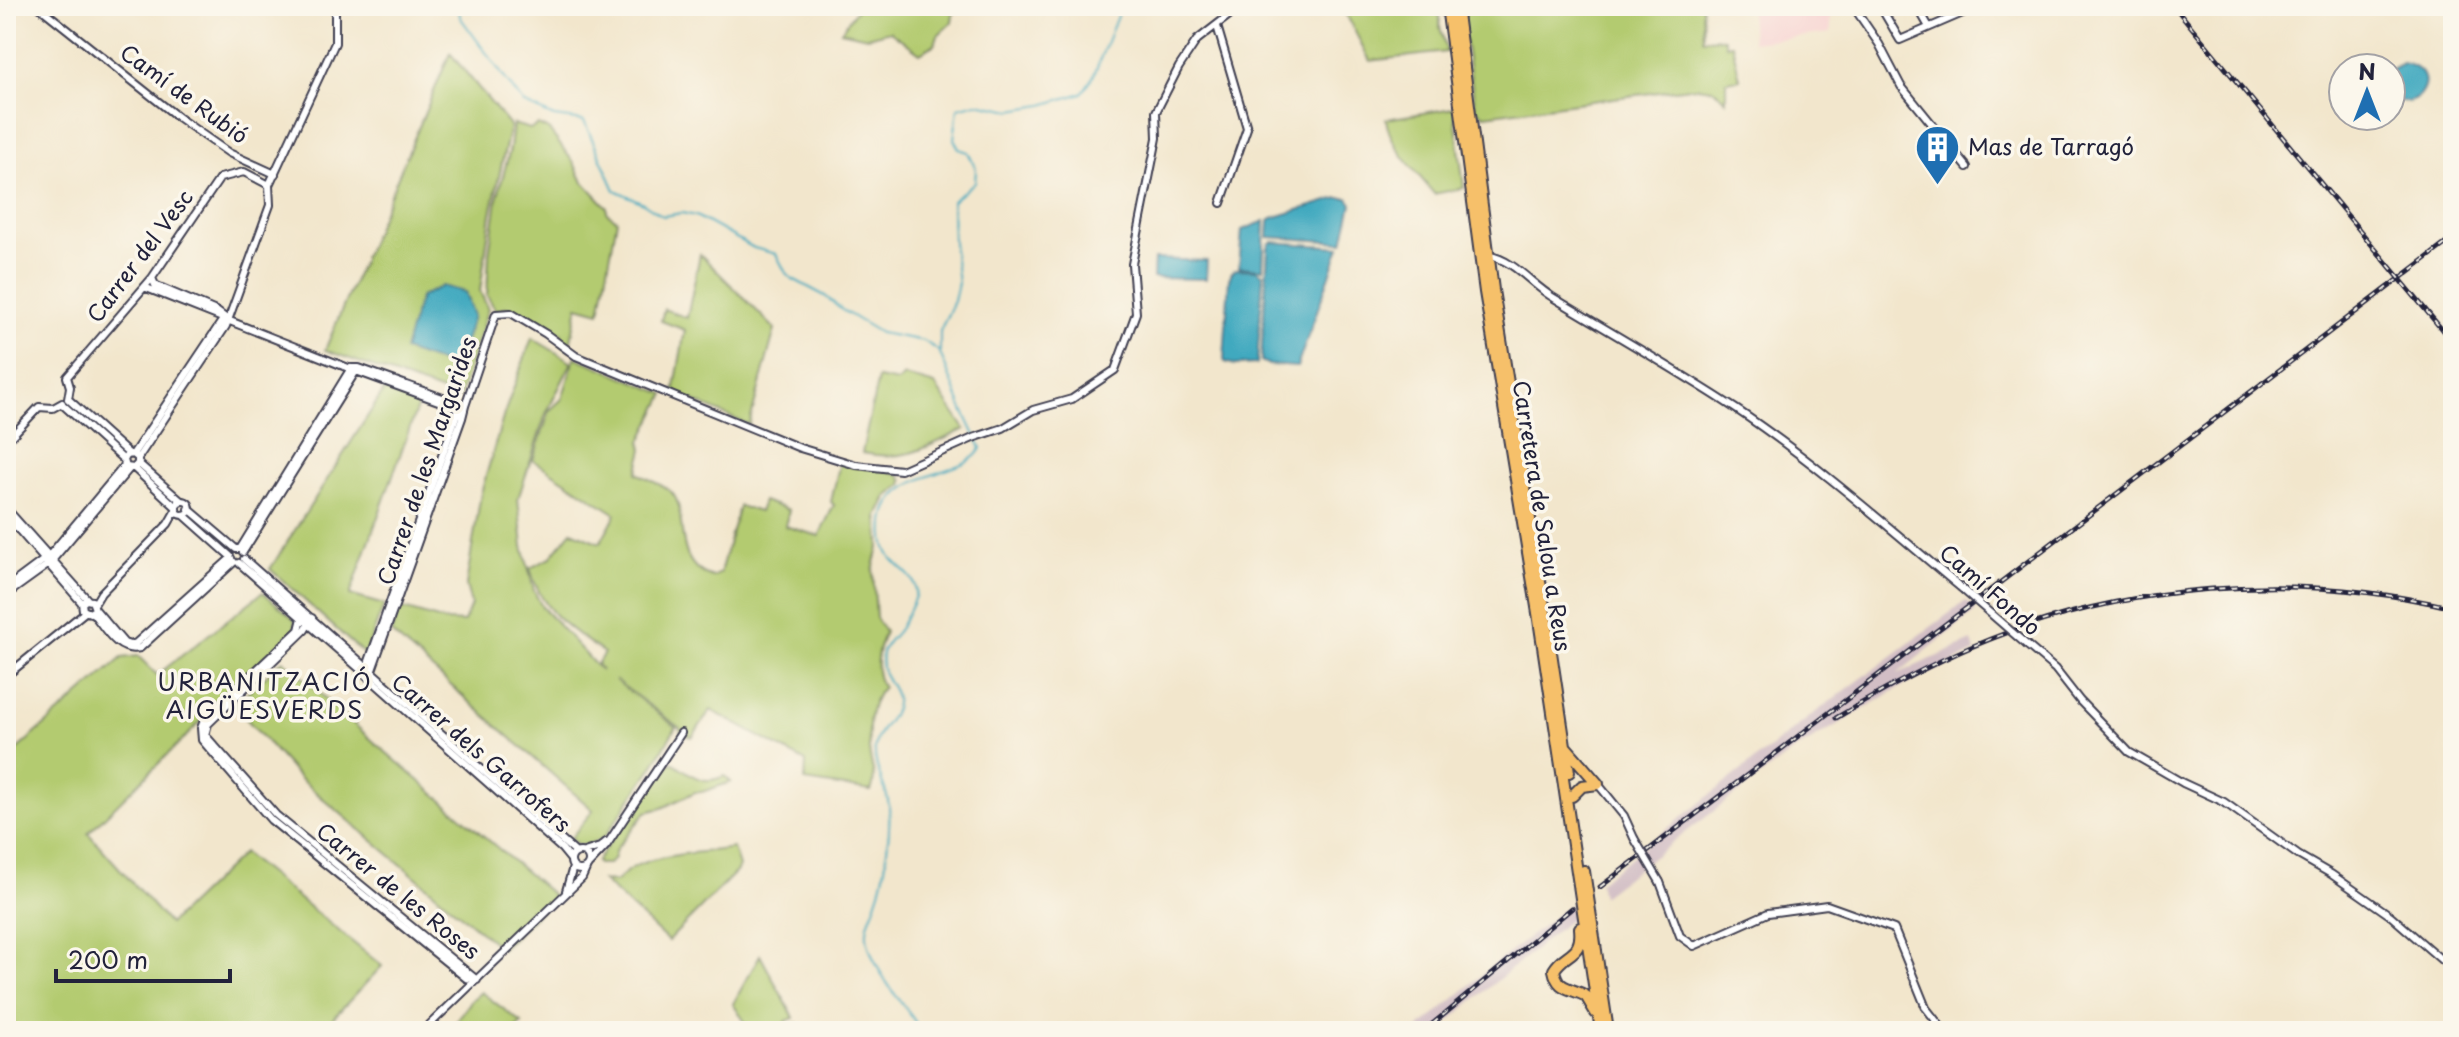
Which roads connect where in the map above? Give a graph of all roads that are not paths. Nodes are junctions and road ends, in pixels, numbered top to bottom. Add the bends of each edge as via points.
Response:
1 (38, 6) edge
2 (335, 6) edge
3 (1241, 6) edge
4 (1447, 6) edge
5 (1456, 6) edge
6 (1853, 6) edge
7 (1880, 6) edge
8 (1917, 6) edge
9 (1956, 6) edge
10 (1979, 6) edge
11 (1960, 14) junction
12 (1217, 26) junction
13 (1929, 27) junction
14 (1967, 167) dead end
15 (275, 174) junction
16 (269, 185) junction
17 (1221, 203) dead end
18 (1489, 256) junction
19 (152, 278) junction
20 (144, 287) junction
21 (227, 319) junction
22 (353, 369) junction
23 (65, 402) junction
24 (462, 408) junction
25 (6, 442) edge
26 (131, 461) junction
27 (6, 508) edge
28 (181, 509) junction
29 (6, 515) edge
30 (237, 556) junction
31 (49, 560) junction
32 (6, 588) edge
33 (6, 595) edge
34 (90, 606) junction
35 (307, 620) junction
36 (367, 669) junction
37 (6, 676) edge
38 (681, 733) dead end
39 (1565, 746) junction
40 (1598, 784) junction
41 (1572, 796) junction
42 (1568, 812) junction
43 (611, 837) junction
44 (580, 852) junction
45 (572, 864) junction
46 (588, 866) junction
47 (565, 894) junction
48 (2453, 970) edge
49 (477, 980) junction
50 (1599, 1017) junction
51 (423, 1031) edge
52 (1601, 1031) edge
53 (1611, 1031) edge
54 (1944, 1031) edge

1 - 15 street, Camí de Rubió via 229,153
2 - 15 street via 335,43
3 - 12 street
4 - 42 highway, Carretera de Salou a Reus via 1485,292
5 - 18 highway
6 - 14 street via 1901,86
7 - 13 street via 1900,40
8 - 13 street
9 - 11 street
10 - 11 street
11 - 13 street
12 - 17 street via 1247,128
12 - 24 street, Carrer de les Margarides via 1197,40 1156,112 1157,138 1132,264 1136,313 1115,370 1072,399 1033,410 901,470 856,465 800,448 576,356 511,313 496,314
15 - 16 street
16 - 19 street, Carrer del Vesc via 244,172 220,178
16 - 21 street via 270,205
18 - 39 highway
18 - 48 street, Camí Fondo, bridge via 1737,410 1855,498 2055,669 2129,752 2224,802 2391,916
19 - 20 street, Carrer del Vesc
19 - 21 street via 155,285
20 - 21 street
20 - 23 street, Carrer del Vesc via 67,377
21 - 22 street
21 - 26 street
22 - 24 street
22 - 30 street
23 - 25 street via 39,407
23 - 26 street, Carrer dels Garrofers
24 - 36 street, Carrer de les Margarides
26 - 28 street, Carrer dels Garrofers
26 - 31 street
27 - 31 street
28 - 30 street, Carrer dels Garrofers
28 - 34 street
29 - 31 street
30 - 34 street via 130,648 122,647
30 - 35 street, Carrer dels Garrofers
31 - 32 street
31 - 33 street
31 - 34 street
34 - 37 street
35 - 36 street, Carrer dels Garrofers
35 - 49 street, Carrer de les Roses via 205,718 202,740 271,820 466,978
36 - 44 street, Carrer dels Garrofers
36 - 45 street, Carrer dels Garrofers
38 - 43 street
39 - 40 highway
39 - 41 highway
40 - 41 highway via 1582,786
40 - 54 street, bridge via 1624,816 1660,882 1680,936 1694,946 1768,913 1827,905 1894,929 1926,1008
41 - 53 highway
42 - 50 highway, Carretera de Salou a Reus
42 - 50 highway via 1564,821 1581,934 1579,946 1554,970 1561,986 1586,996
43 - 44 street via 600,847
43 - 46 street
44 - 45 street
44 - 46 street via 588,856
45 - 46 street via 579,871
45 - 47 street
46 - 47 street
47 - 49 street
49 - 51 street
50 - 52 highway, Carretera de Salou a Reus

